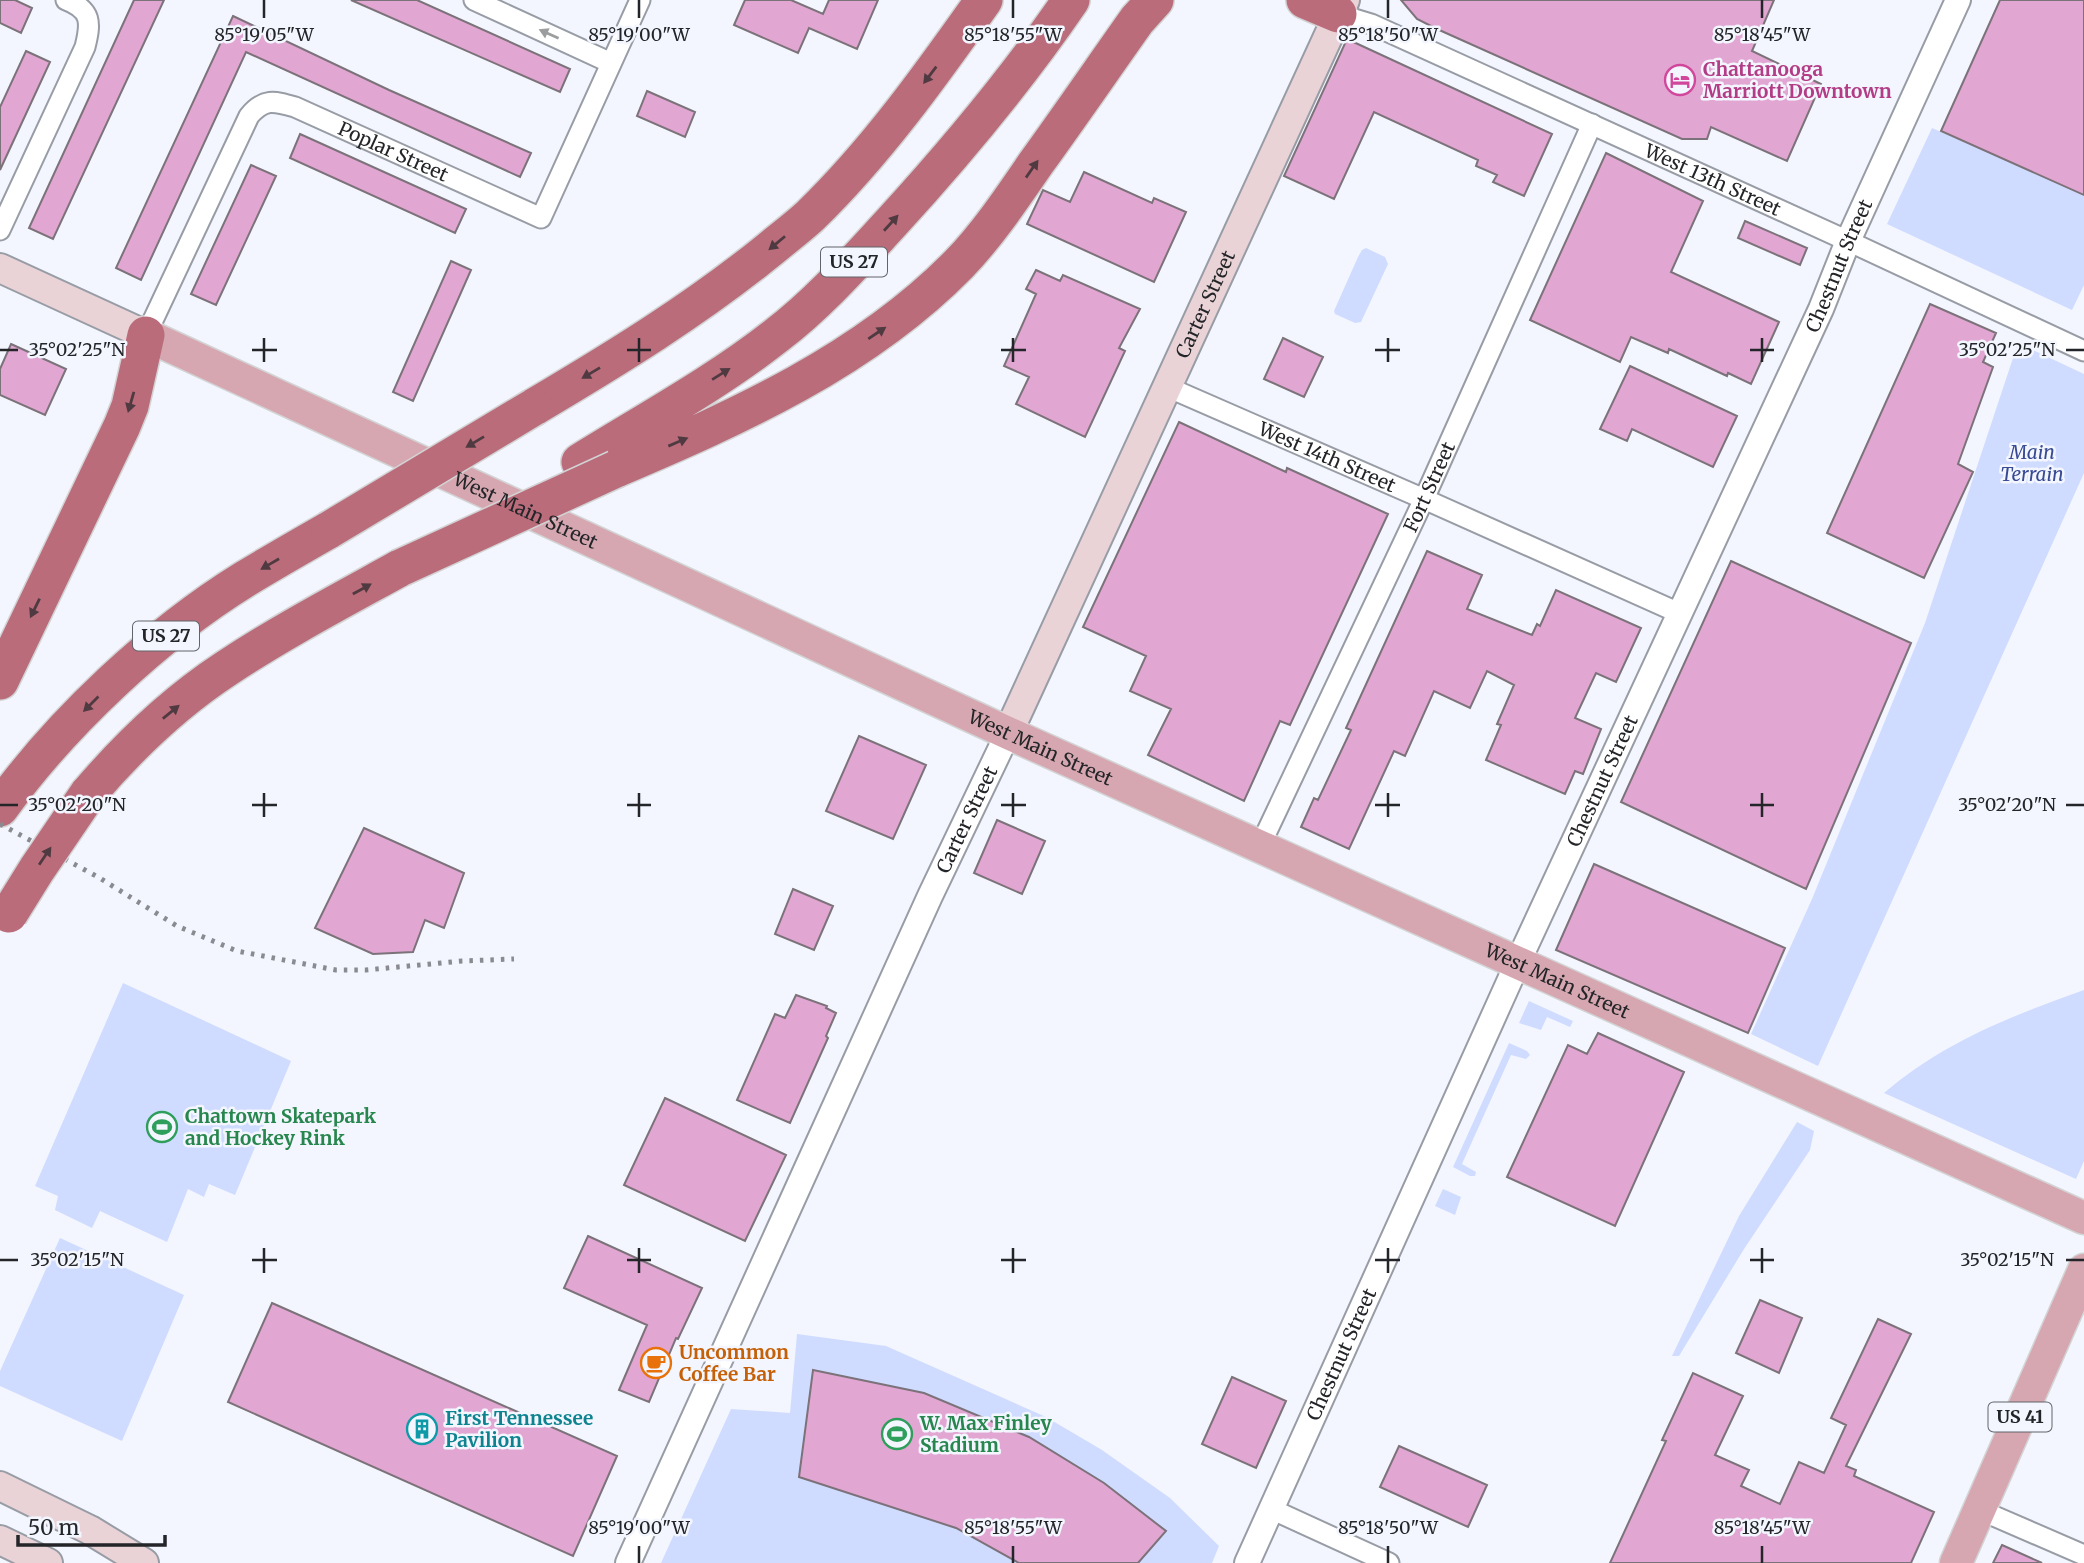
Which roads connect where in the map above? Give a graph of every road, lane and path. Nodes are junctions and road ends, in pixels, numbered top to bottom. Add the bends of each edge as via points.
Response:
1 (66, 0) edge
2 (474, 0) edge
3 (640, 0) edge
4 (984, 0) edge
5 (1071, 0) edge
6 (1155, 0) edge
7 (1305, 0) edge
8 (1958, 0) edge
9 (1342, 7) edge
10 (611, 62) junction
11 (1592, 124) junction
12 (0, 230) edge
13 (1849, 240) junction
14 (0, 268) edge
15 (146, 335) junction
16 (2084, 351) edge
17 (1165, 386) junction
18 (1424, 499) junction
19 (400, 568) junction
20 (1679, 613) junction
21 (0, 681) edge
22 (1008, 733) junction
23 (0, 808) edge
24 (1260, 846) junction
25 (4, 923) edge
26 (1518, 962) junction
27 (2084, 1218) edge
28 (2084, 1270) edge
29 (0, 1486) edge
30 (1272, 1510) junction
31 (1980, 1510) junction
32 (0, 1540) edge
33 (2084, 1555) edge
34 (48, 1563) edge
35 (144, 1563) edge
36 (628, 1563) edge
37 (1247, 1563) edge
38 (1389, 1563) edge
39 (1956, 1563) edge

1 - 12 street via 88,15 90,30
10 -> 2 street
3 - 10 street, Poplar Street
4 -> 23 highway, US 27, bridge via 919,89 809,216 699,304 640,344 244,579 173,630 108,688 27,772
19 -> 5 highway, US 27, bridge via 580,462 779,334 879,236 960,147
19 -> 6 highway, bridge via 779,395 899,318 960,264
7 - 9 highway
8 - 13 street, Chestnut Street
9 - 11 street, West 13th Street
9 - 17 main road, Carter Street
10 - 15 street, Poplar Street via 541,218 295,107 275,101 258,106 249,116
11 - 13 street, West 13th Street
11 - 18 street, Fort Street
13 - 16 street, West 13th Street
13 - 20 street, Chestnut Street
14 - 15 main road, West Main Street
15 -> 21 highway via 122,426
15 - 22 main road, West Main Street
17 - 18 street, West 14th Street
17 - 22 main road, Carter Street
18 - 20 street, West 14th Street
18 - 24 street, Fort Street
25 -> 19 highway, US 27, bridge via 88,794 150,730 225,669
20 - 26 street, Chestnut Street
22 - 24 main road, West Main Street
22 - 36 street, Carter Street
24 - 26 main road, West Main Street
26 - 27 main road, West Main Street
26 - 30 street, Chestnut Street
28 - 31 main road, US 41
29 - 35 main road via 90,1530
30 - 37 street, Chestnut Street
30 - 38 street
31 - 33 street
31 - 39 main road, US 41
32 - 34 main road

